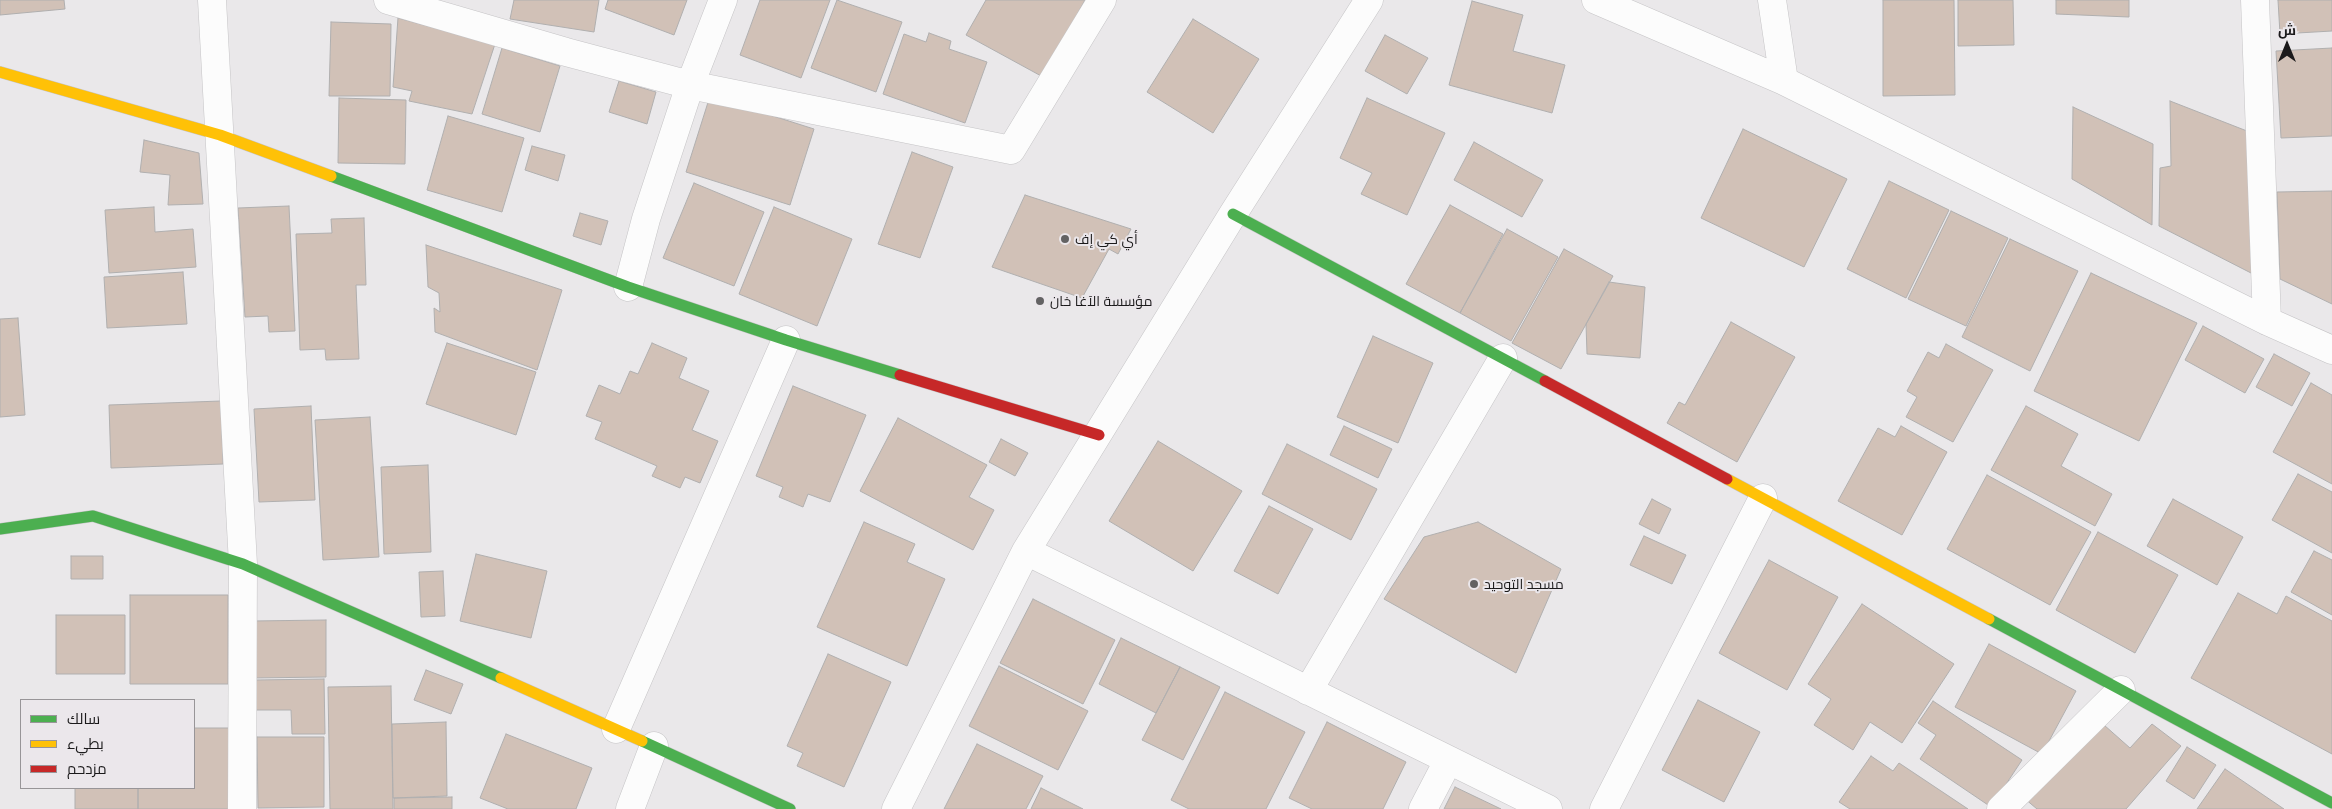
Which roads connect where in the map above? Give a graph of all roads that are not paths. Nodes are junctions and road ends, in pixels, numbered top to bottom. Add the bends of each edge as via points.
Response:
1 (212, 0) edge
2 (388, 0) edge
3 (723, 0) edge
4 (1102, 0) edge
5 (1369, 0) edge
6 (1596, 0) edge
7 (1772, 0) edge
8 (2255, 0) edge
9 (0, 72) edge
10 (1784, 81) junction
11 (690, 85) junction
12 (220, 135) junction
13 (1234, 214) junction
14 (628, 287) junction
15 (2268, 321) junction
16 (786, 340) junction
17 (2332, 350) edge
18 (1503, 358) junction
19 (1099, 435) junction
20 (1763, 498) junction
21 (0, 529) edge
22 (1026, 551) junction
23 (243, 564) junction
24 (2121, 690) junction
25 (1308, 691) junction
26 (616, 729) junction
27 (654, 746) junction
28 (1448, 761) junction
29 (2332, 803) edge
30 (242, 809) edge
31 (630, 809) edge
32 (790, 809) edge
33 (896, 809) edge
34 (1423, 809) edge
35 (1548, 809) edge
36 (1604, 809) edge
37 (2001, 809) edge

1 - 12 street
2 - 11 street
3 - 11 street
4 - 11 street via 1011,150
5 - 13 street
6 - 10 street
7 - 10 street
8 - 15 street
9 - 12 street
10 - 15 street
11 - 14 street
12 - 14 street
12 - 23 street
13 - 18 street
13 - 19 street
14 - 16 street
15 - 17 street
16 - 19 street
16 - 26 street
18 - 20 street
18 - 25 street
19 - 22 street
20 - 24 street
20 - 36 street
21 - 23 street via 93,516
22 - 25 street
22 - 33 street
23 - 26 street
23 - 30 street
24 - 29 street
24 - 37 street
25 - 28 street
26 - 27 street
27 - 31 street
27 - 32 street
28 - 34 street
28 - 35 street

